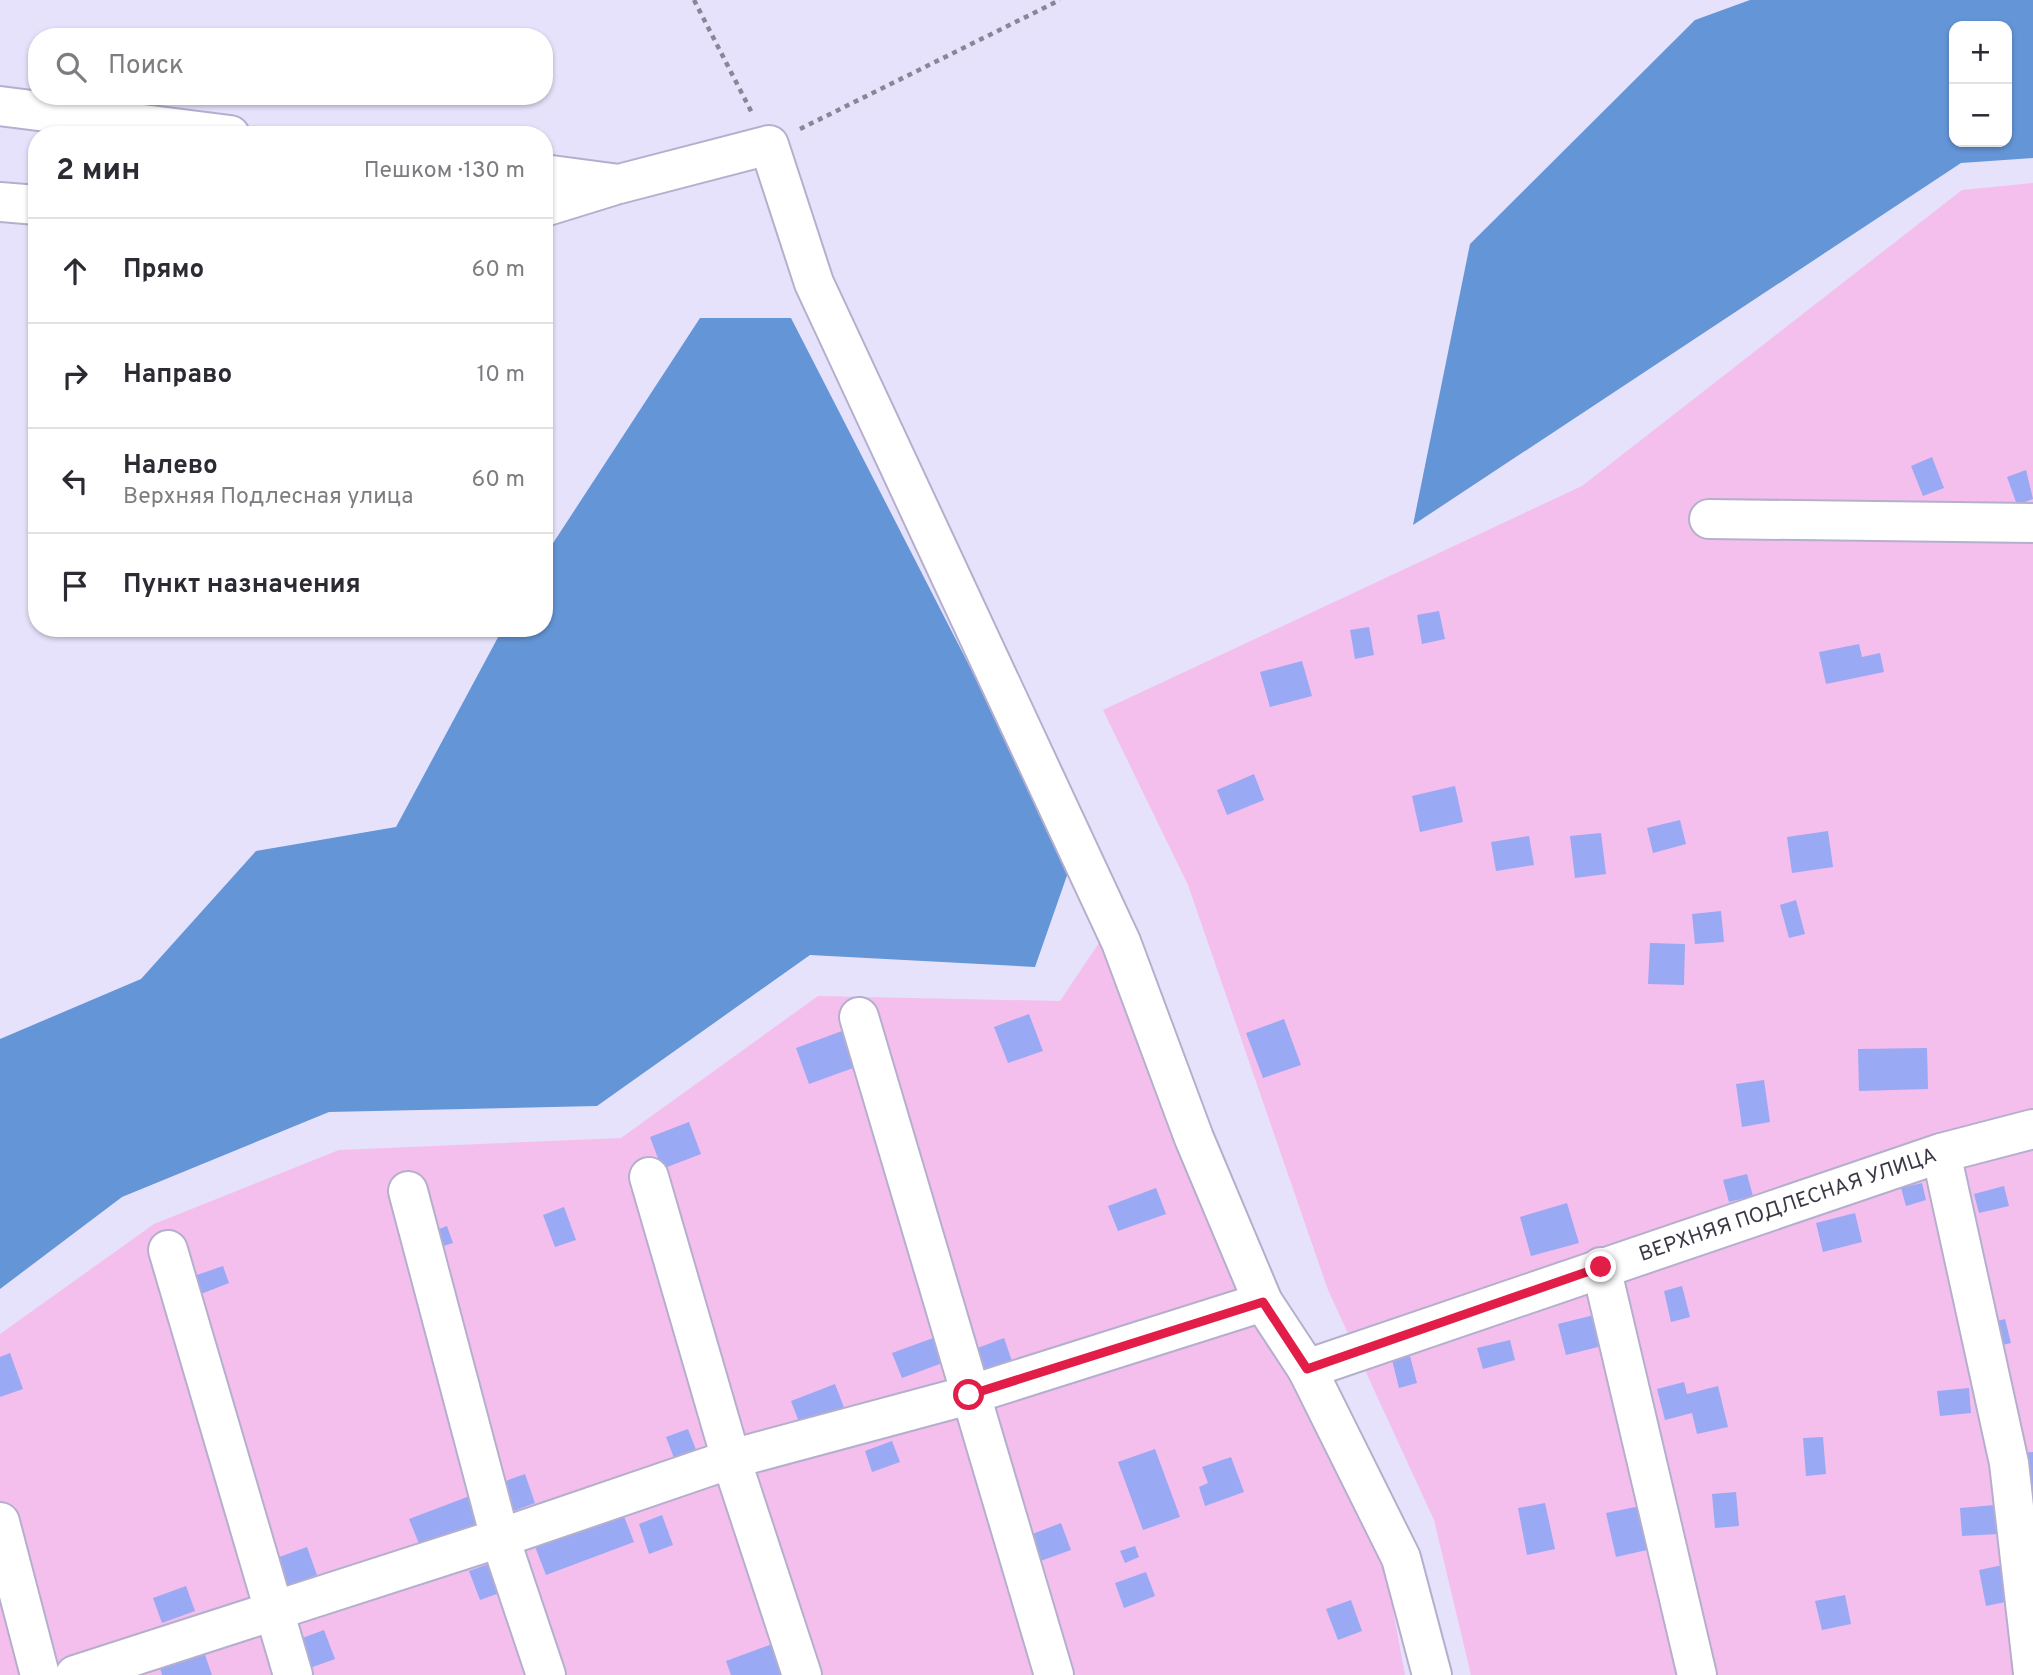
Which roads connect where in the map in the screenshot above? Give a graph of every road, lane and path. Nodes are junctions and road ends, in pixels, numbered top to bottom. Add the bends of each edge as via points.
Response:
1 (694, 0) edge
2 (1060, 0) edge
3 (0, 106) edge
4 (159, 126) edge
5 (769, 145) junction
6 (553, 175) edge
7 (619, 184) junction
8 (0, 202) edge
9 (28, 204) edge
10 (553, 204) edge
11 (1709, 519) dead end
12 (2033, 523) edge
13 (859, 1017) dead end
14 (2033, 1129) edge
15 (1941, 1153) junction
16 (649, 1177) dead end
17 (408, 1191) dead end
18 (168, 1251) dead end
19 (1601, 1267) junction
20 (1263, 1302) junction
21 (1307, 1369) junction
22 (969, 1395) junction
23 (732, 1459) junction
24 (0, 1522) edge
25 (500, 1538) junction
26 (273, 1609) junction
27 (2033, 1673) edge
28 (40, 1675) edge
29 (75, 1675) edge
30 (293, 1675) edge
31 (546, 1675) edge
32 (802, 1675) edge
33 (1054, 1675) edge
34 (1432, 1675) edge
35 (1697, 1675) edge

1 - 5 path
2 - 5 path
3 - 4 street
5 - 7 street
5 - 20 street via 814,283 1121,942
6 - 7 street
7 - 10 street
8 - 9 street
11 - 12 street
13 - 22 street
14 - 15 street, ВЕРХНЯЯ ПОДЛЕСНАЯ УЛИЦА
15 - 19 street, ВЕРХНЯЯ ПОДЛЕСНАЯ УЛИЦА
15 - 27 street via 2008,1463
16 - 23 street
17 - 25 street
18 - 26 street
19 - 21 street, ВЕРХНЯЯ ПОДЛЕСНАЯ УЛИЦА
19 - 35 street
20 - 21 street
20 - 22 street
21 - 34 street via 1401,1558
22 - 23 street
22 - 33 street
23 - 25 street
23 - 32 street
24 - 28 street
25 - 26 street
25 - 31 street
26 - 29 street
26 - 30 street

